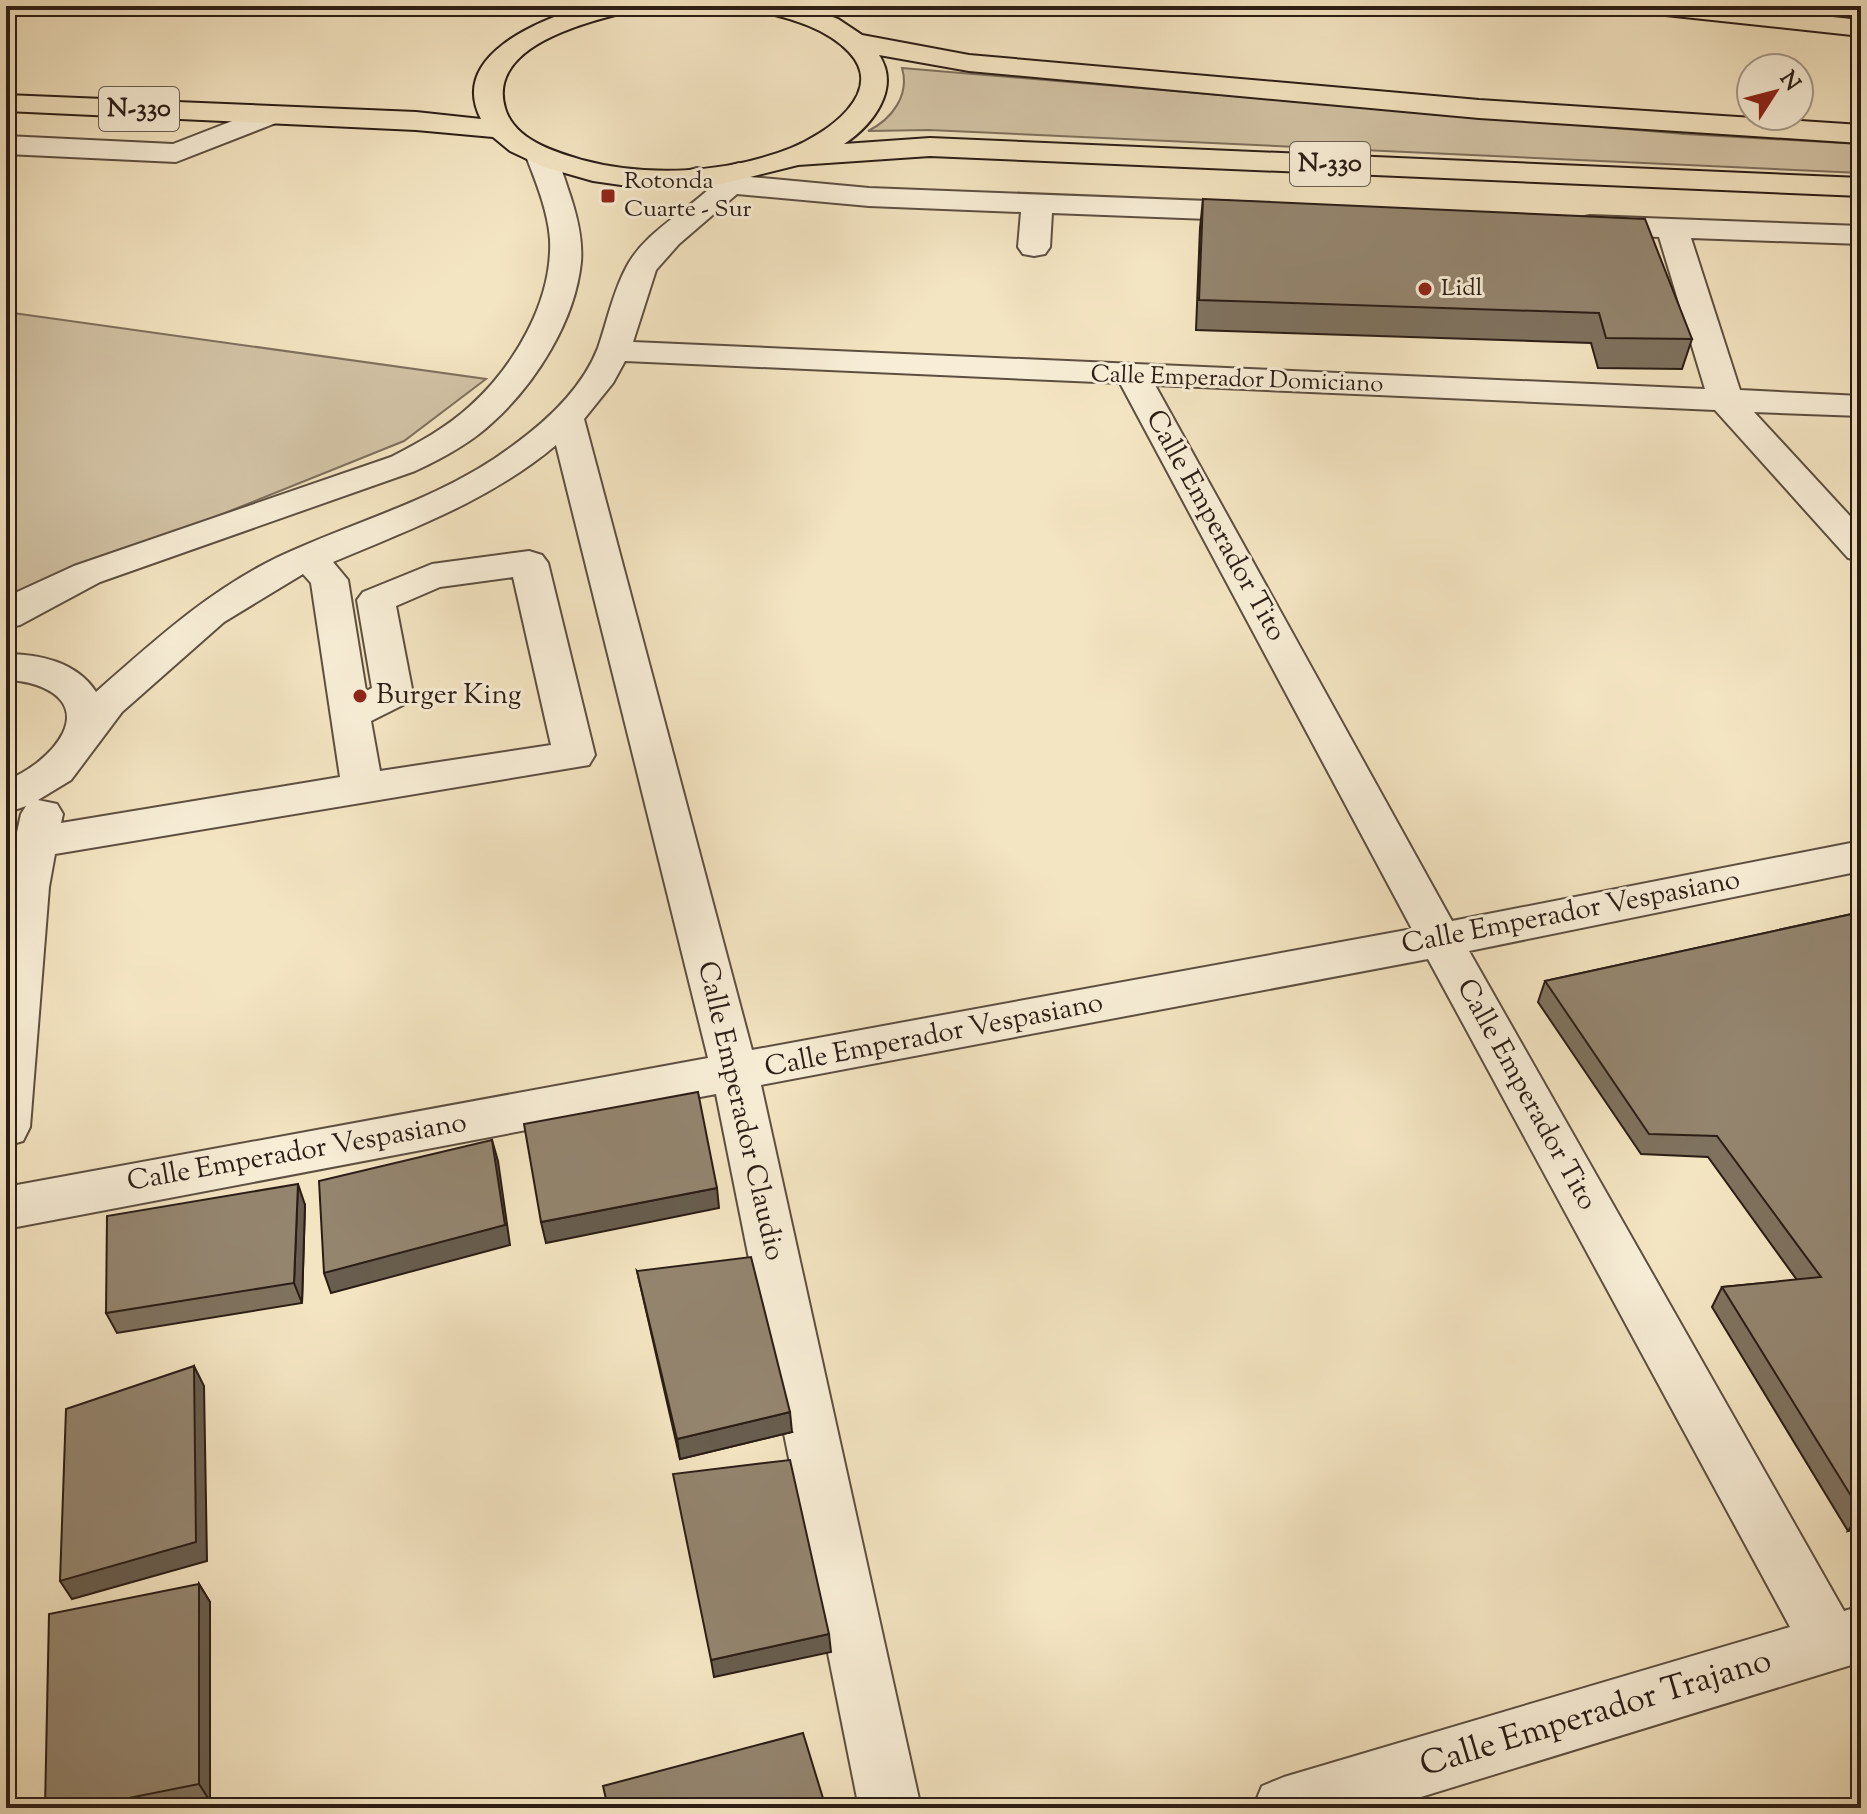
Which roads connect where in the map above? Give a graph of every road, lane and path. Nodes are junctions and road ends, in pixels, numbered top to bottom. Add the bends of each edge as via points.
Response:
1 (618, 6) edge
2 (772, 6) edge
3 (1656, 6) edge
4 (1861, 28) edge
5 (855, 42) junction
6 (6, 103) edge
7 (271, 115) junction
8 (500, 129) junction
9 (1857, 133) edge
10 (6, 145) edge
11 (541, 156) junction
12 (799, 156) junction
13 (697, 177) joint
14 (734, 178) junction
15 (1861, 187) edge
16 (869, 197) junction
17 (1037, 204) junction
18 (1291, 213) edge
19 (1561, 224) edge
20 (1672, 228) junction
21 (1861, 235) edge
22 (668, 237) junction
23 (1034, 247) dead end
24 (613, 351) junction
25 (1133, 376) junction
26 (1726, 401) junction
27 (1861, 406) edge
28 (567, 418) junction
29 (1861, 550) edge
30 (309, 558) junction
31 (6, 616) edge
32 (6, 667) edge
33 (351, 714) junction
34 (84, 731) junction
35 (56, 770) junction
36 (362, 788) junction
37 (6, 798) edge
38 (36, 842) junction
39 (1861, 856) edge
40 (1440, 940) junction
41 (735, 1073) junction
42 (6, 1127) edge
43 (6, 1208) edge
44 (1846, 1638) edge
45 (890, 1808) edge
46 (1284, 1808) edge

1 - 8 highway via 548,27 512,49 491,75 486,102
2 - 5 highway, N-330 via 827,23
3 - 4 highway
5 - 9 highway, N-330 via 969,63 1479,109
5 - 12 highway, N-330 via 872,64 875,88 863,113 838,136
6 - 7 highway, N-330
7 - 8 highway, N-330
7 - 10 street via 176,153
8 - 11 highway, N-330
11 - 13 highway, N-330 via 599,173
11 - 31 street via 566,240 558,297 532,351 481,415 447,442 403,464 87,574
12 - 14 highway, N-330
12 - 15 highway, N-330 via 930,147
13 - 14 street
14 - 16 street
14 - 22 street
16 - 17 street
16 - 22 street via 764,207
17 - 18 street
17 - 23 street
19 - 20 street
20 - 21 street
20 - 26 street
22 - 24 street via 641,268
24 - 25 street, Calle Emperador Domiciano
24 - 28 street via 601,376
25 - 26 street, Calle Emperador Domiciano
25 - 40 street, Calle Emperador Tito
26 - 27 street, Calle Emperador Domiciano
26 - 29 street
28 - 30 street via 479,483
28 - 41 street, Calle Emperador Claudio
30 - 33 street via 329,580
30 - 34 street via 210,613 138,673
32 - 34 street via 51,673 74,687 85,707
33 - 36 street
33 - 36 street via 393,694 376,600 432,576 529,563 574,755
34 - 35 street
35 - 37 street
35 - 38 street
36 - 38 street
38 - 42 street via 27,887
39 - 40 street, Calle Emperador Vespasiano
40 - 41 street, Calle Emperador Vespasiano
40 - 44 street, Calle Emperador Tito
41 - 43 street, Calle Emperador Vespasiano
41 - 45 street, Calle Emperador Claudio
44 - 46 street, Calle Emperador Trajano

